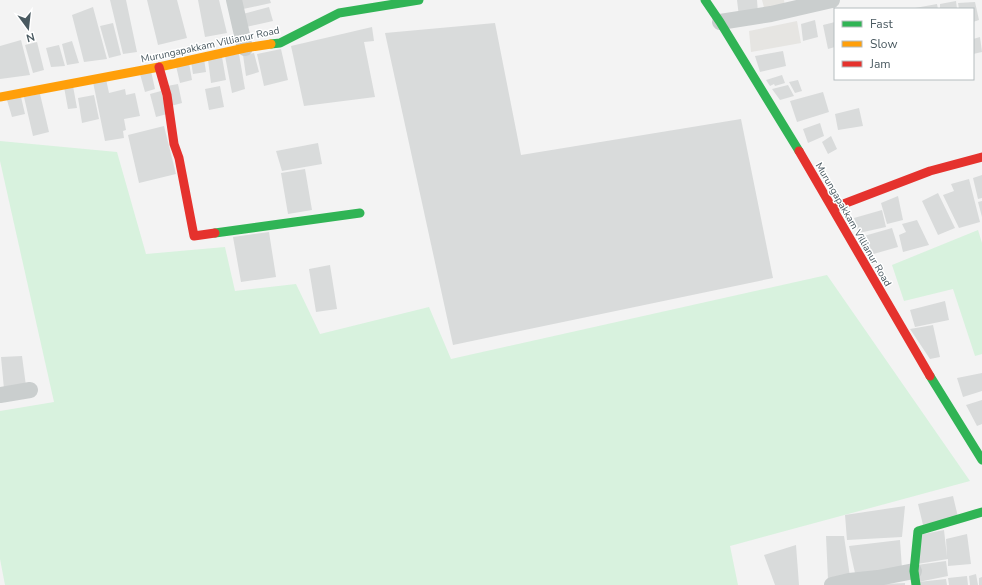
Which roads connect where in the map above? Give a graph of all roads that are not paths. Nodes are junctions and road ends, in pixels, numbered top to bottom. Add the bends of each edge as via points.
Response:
1 (234, 0) edge
2 (419, 0) edge
3 (705, 0) edge
4 (832, 0) edge
5 (338, 7) edge
6 (720, 22) junction
7 (245, 48) junction
8 (159, 67) junction
9 (0, 97) edge
10 (982, 157) edge
11 (833, 208) junction
12 (360, 214) dead end
13 (30, 390) dead end
14 (0, 395) edge
15 (982, 460) edge
16 (982, 512) edge
17 (915, 578) edge
18 (832, 585) edge

1 - 7 street
2 - 5 main road, Murungapakkam Villianur Road
3 - 6 main road, Murungapakkam Villianur Road
4 - 6 street
5 - 7 main road, Murungapakkam Villianur Road via 280,43
6 - 11 main road, Murungapakkam Villianur Road
7 - 8 main road, Murungapakkam Villianur Road
8 - 9 main road, Murungapakkam Villianur Road
8 - 12 main road via 167,95 174,144 180,158 194,236
10 - 11 main road via 930,171
11 - 15 main road, Murungapakkam Villianur Road via 944,400
13 - 14 street
16 - 17 main road via 918,531
17 - 18 street via 878,578

